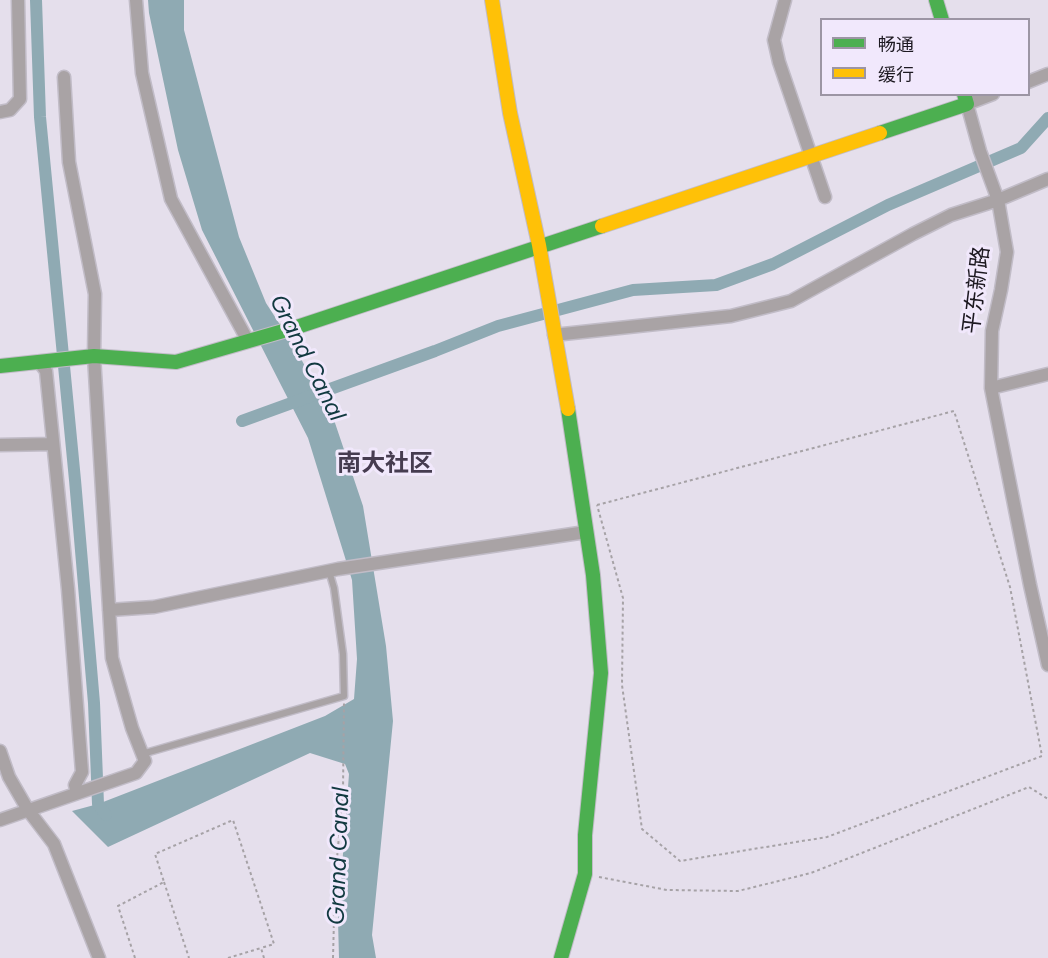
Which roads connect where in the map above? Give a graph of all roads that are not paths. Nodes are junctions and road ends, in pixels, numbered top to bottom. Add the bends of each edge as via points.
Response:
1 (18, 0) edge
2 (136, 0) edge
3 (492, 0) edge
4 (785, 0) edge
5 (936, 0) edge
6 (941, 18) edge
7 (1048, 74) edge
8 (64, 77) dead end
9 (1030, 81) edge
10 (982, 96) edge
11 (965, 99) edge
12 (0, 112) edge
13 (810, 155) junction
14 (1048, 178) edge
15 (996, 195) junction
16 (825, 197) dead end
17 (538, 245) junction
18 (554, 334) junction
19 (248, 341) junction
20 (91, 357) junction
21 (42, 362) junction
22 (0, 366) edge
23 (1048, 374) edge
24 (991, 388) junction
25 (52, 444) junction
26 (0, 445) edge
27 (586, 532) junction
28 (334, 570) junction
29 (109, 610) junction
30 (1048, 665) edge
31 (0, 751) edge
32 (142, 754) junction
33 (77, 793) junction
34 (28, 810) junction
35 (0, 820) edge
36 (99, 958) edge
37 (561, 958) edge

1 - 12 street via 20,99 10,111
2 - 19 street via 142,73 171,199
3 - 17 street via 510,113
4 - 13 street via 774,40
5 - 6 street
7 - 9 street
8 - 20 street via 69,162 95,294
10 - 11 street
11 - 13 street
11 - 15 street, 平东新路
13 - 16 street
13 - 17 street
14 - 15 street
15 - 18 street via 941,220 791,302 731,316
15 - 24 street, 平东新路 via 1007,252 992,331
17 - 18 street
17 - 19 street
18 - 27 street
19 - 20 street via 176,362
20 - 21 street
20 - 29 street
21 - 22 street
21 - 25 street
23 - 24 street
24 - 30 street, 平东新路
25 - 26 street
25 - 33 street via 82,772 75,785
27 - 28 street
27 - 37 street via 601,673 585,835 585,874
28 - 29 street via 154,607
28 - 32 lane via 344,696
29 - 32 street via 112,658
31 - 34 street via 9,777
32 - 33 street via 145,761 136,773
33 - 34 street
34 - 35 street
34 - 36 street via 54,844

